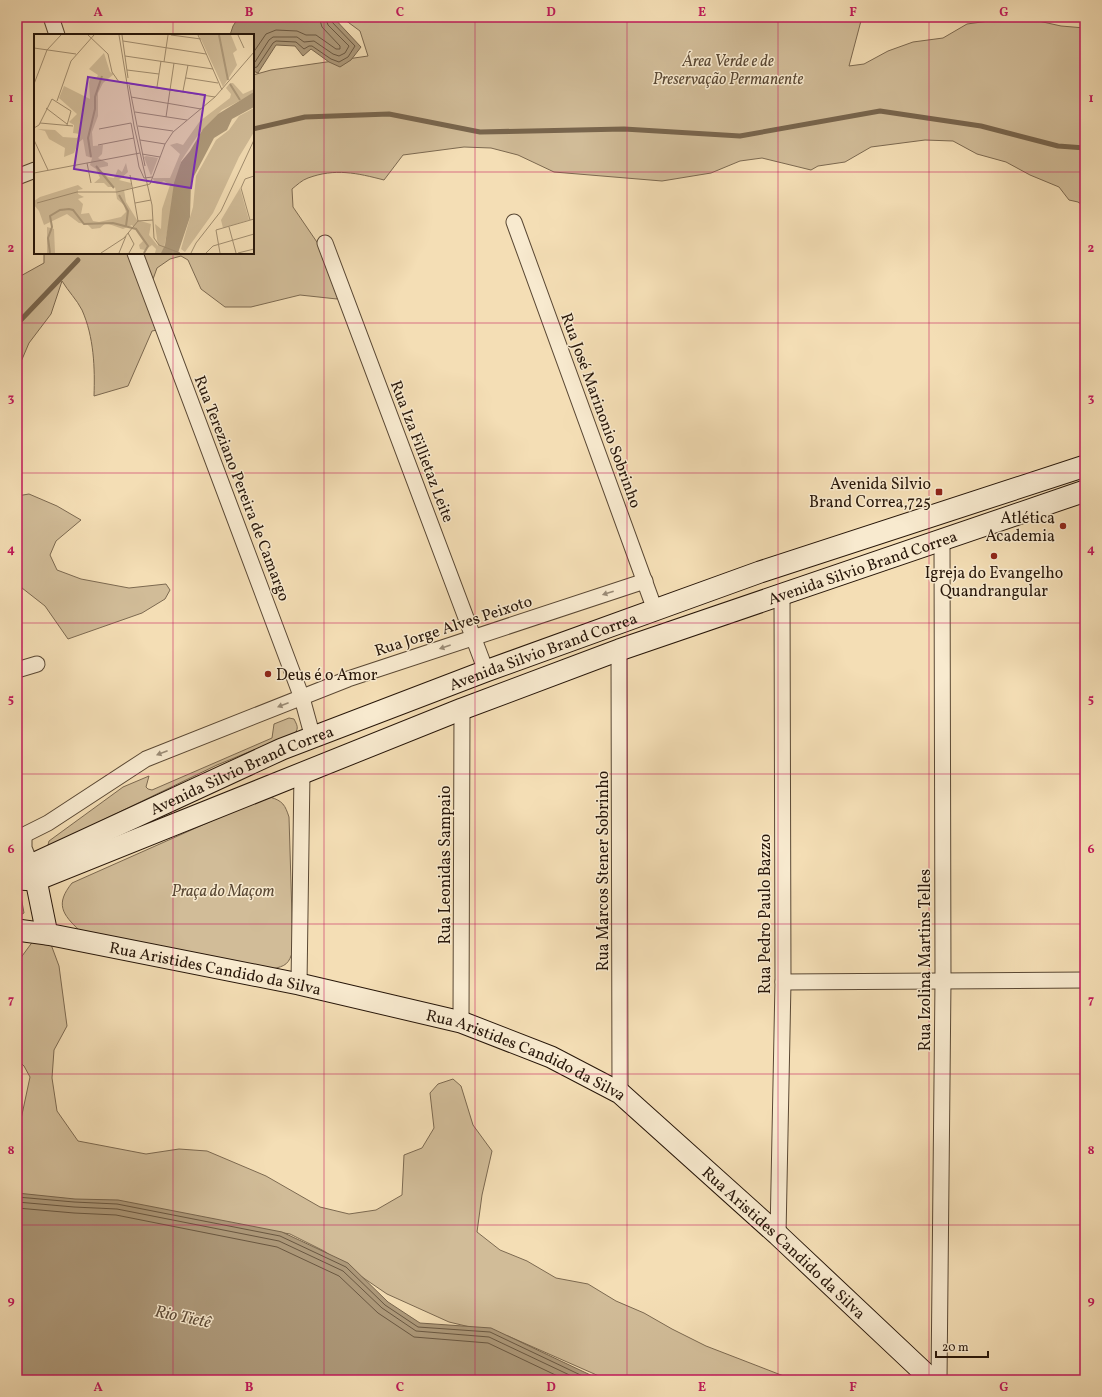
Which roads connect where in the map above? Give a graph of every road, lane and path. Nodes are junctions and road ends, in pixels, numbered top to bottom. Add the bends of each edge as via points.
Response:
1 (50, 17) edge
2 (57, 34) edge
3 (34, 170) edge
4 (17, 176) edge
5 (514, 222) dead end
6 (325, 243) dead end
7 (135, 254) edge
8 (1085, 466) edge
9 (1085, 491) edge
10 (942, 540) junction
11 (645, 581) junction
12 (782, 594) junction
13 (656, 610) junction
14 (473, 637) junction
15 (619, 650) junction
16 (37, 664) dead end
17 (17, 670) edge
18 (486, 671) junction
19 (302, 698) junction
20 (462, 709) junction
21 (313, 738) junction
22 (302, 772) junction
23 (25, 875) edge
24 (17, 930) edge
25 (47, 934) junction
26 (1085, 980) edge
27 (943, 981) junction
28 (783, 982) junction
29 (299, 984) junction
30 (461, 1022) junction
31 (620, 1093) junction
32 (778, 1235) junction
33 (932, 1380) edge
34 (939, 1380) edge

1 - 2 street
3 - 4 street
5 - 11 street, Rua José Marinonio Sobrinho
6 - 14 street, Rua Iza Fillietaz Leite
7 - 19 street, Rua Tereziano Pereira de Camargo
8 - 13 main road, Avenida Silvio Brand Correa via 760,572
9 - 10 main road, Avenida Silvio Brand Correa
10 - 12 main road, Avenida Silvio Brand Correa
10 - 27 street, Rua Izolina Martins Telles
11 - 13 street, Rua José Marinonio Sobrinho
11 -> 14 street, Rua Jorge Alves Peixoto
12 - 15 main road, Avenida Silvio Brand Correa
12 - 28 street, Rua Pedro Paulo Bazzo
13 - 18 main road, Avenida Silvio Brand Correa
14 - 18 street, Rua Iza Fillietaz Leite
14 -> 19 street, Rua Jorge Alves Peixoto via 348,679
15 - 20 main road, Avenida Silvio Brand Correa
15 - 31 street, Rua Marcos Stener Sobrinho
16 - 17 street
18 - 21 main road, Avenida Silvio Brand Correa
19 - 21 street, Rua Tereziano Pereira de Camargo
19 -> 23 street, Rua Jorge Alves Peixoto via 146,759 26,834 23,844
20 - 22 main road, Avenida Silvio Brand Correa
20 - 30 street, Rua Leonidas Sampaio
21 - 23 main road, Avenida Silvio Brand Correa via 282,749
22 - 23 main road, Avenida Silvio Brand Correa
22 - 29 street
23 - 25 main road
24 - 25 main road, Rua Aristides Candido da Silva
25 - 29 main road, Rua Aristides Candido da Silva
26 - 27 street
27 - 28 street
27 - 34 street, Rua Izolina Martins Telles
28 - 32 street, Rua Pedro Paulo Bazzo
29 - 30 main road, Rua Aristides Candido da Silva
30 - 31 main road, Rua Aristides Candido da Silva via 551,1057
31 - 32 main road, Rua Aristides Candido da Silva
32 - 33 main road, Rua Aristides Candido da Silva

